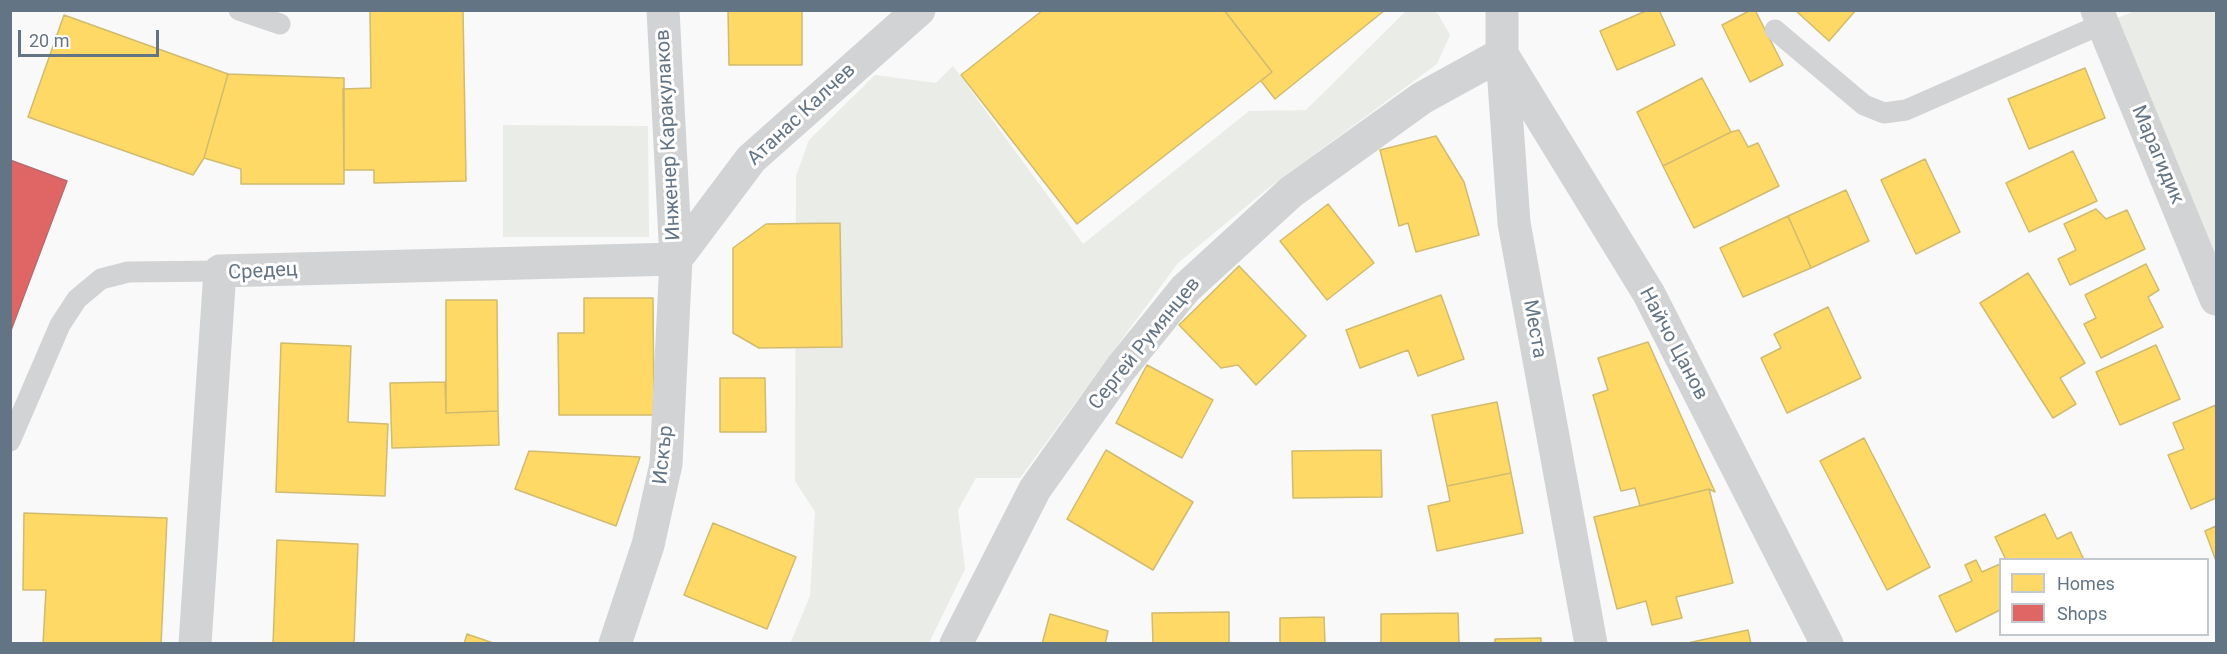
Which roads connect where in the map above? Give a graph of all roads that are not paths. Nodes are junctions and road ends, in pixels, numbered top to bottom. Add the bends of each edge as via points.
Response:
1 (239, 10) edge
2 (663, 10) edge
3 (919, 10) edge
4 (1502, 10) edge
5 (2100, 17) edge
6 (280, 24) dead end
7 (1774, 30) dead end
8 (1502, 54) junction
9 (2207, 254) edge
10 (676, 259) junction
11 (220, 271) junction
12 (2217, 299) edge
13 (10, 441) edge
14 (195, 644) edge
15 (615, 644) edge
16 (956, 644) edge
17 (1591, 644) edge
18 (1827, 644) edge

1 - 6 lane
2 - 10 street, Инженер Каракулаков
3 - 10 street, Атанас Калчев via 750,159
4 - 8 street, Места
5 - 7 lane via 1906,110 1884,113 1864,105
5 - 9 street, Марагидик
8 - 16 street, Сергей Румянцев via 1422,98 1291,192 1185,289 1120,368 1035,489
8 - 17 street, Места via 1514,223
8 - 18 street, Найчо Цанов via 1649,294
9 - 12 street, Марагидик
10 - 11 street, Средец
10 - 15 street, Искър via 666,464 648,545
11 - 13 lane via 128,272 101,279 77,299 60,325
11 - 14 street, Средец

